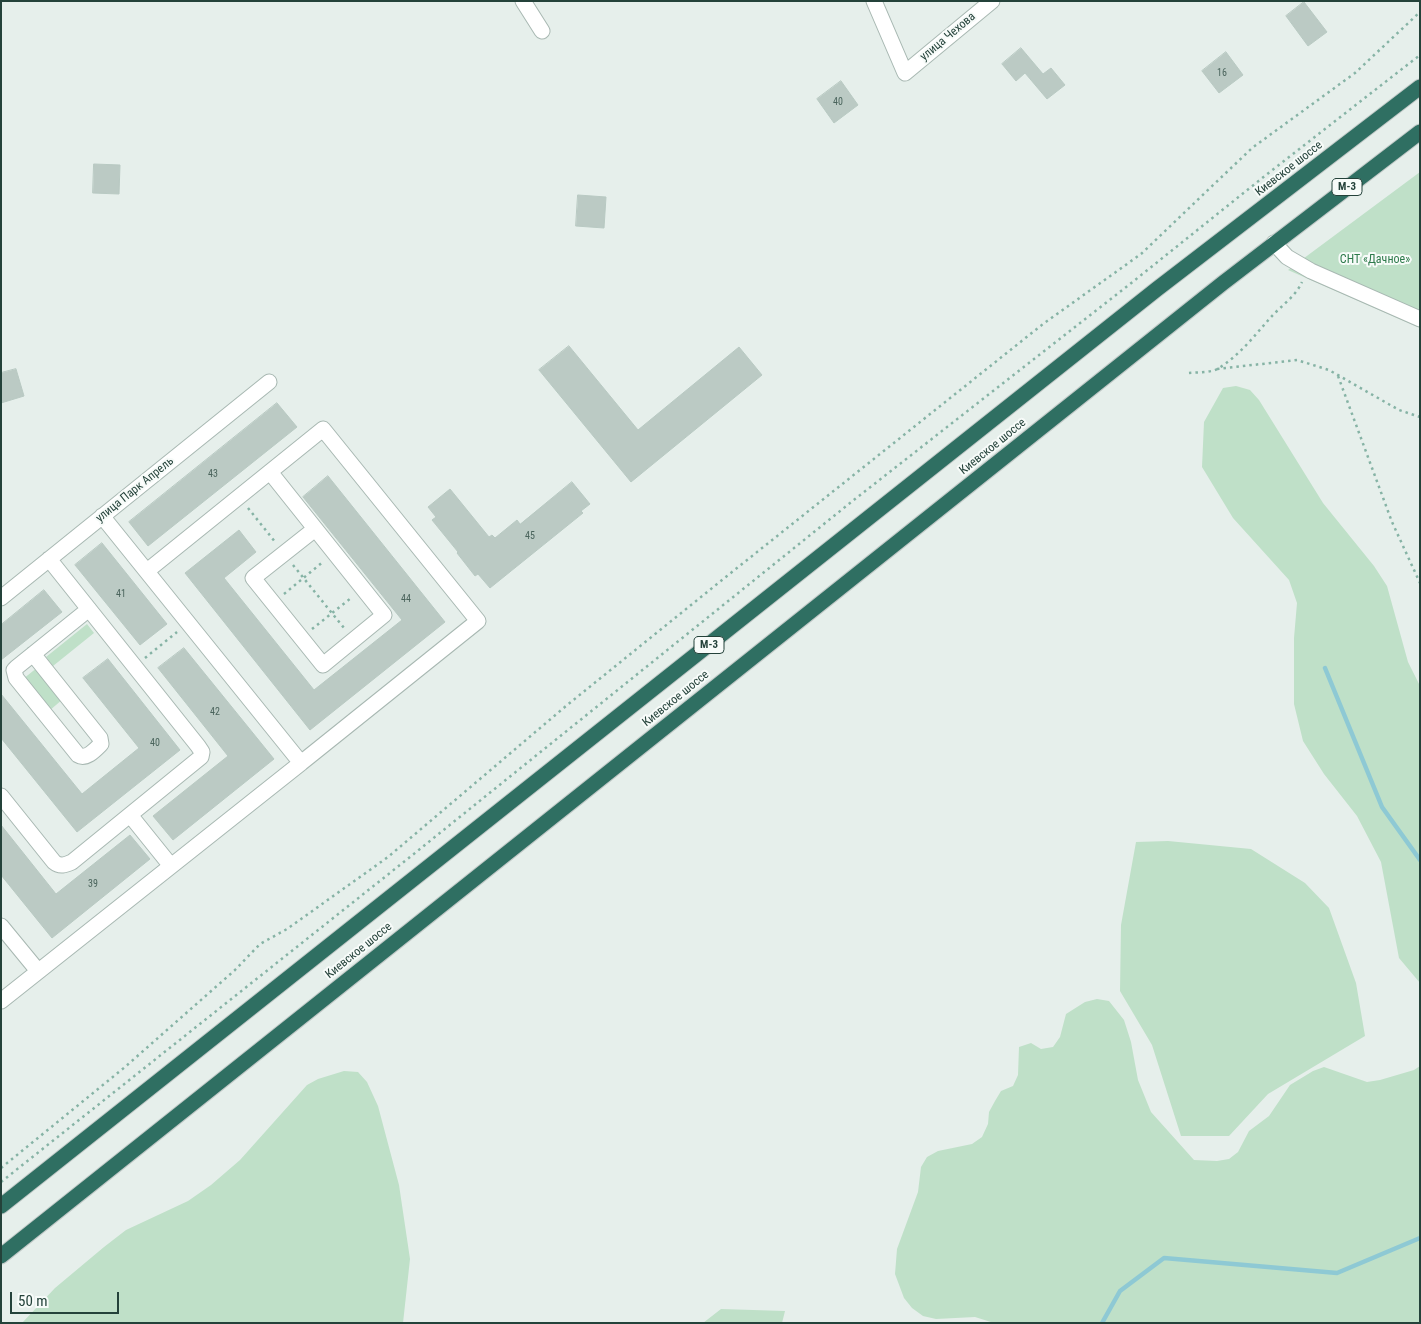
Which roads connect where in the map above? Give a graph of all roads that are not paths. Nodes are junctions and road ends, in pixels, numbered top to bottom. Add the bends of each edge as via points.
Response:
1 (523, 1) edge
2 (874, 1) edge
3 (992, 1) edge
4 (542, 31) dead end
5 (1420, 87) edge
6 (1420, 132) edge
7 (1274, 243) junction
8 (1420, 319) edge
9 (269, 382) dead end
10 (270, 472) junction
11 (102, 516) junction
12 (315, 528) junction
13 (49, 560) junction
14 (146, 571) junction
15 (1, 598) edge
16 (89, 609) junction
17 (33, 654) junction
18 (301, 763) junction
19 (1, 796) edge
20 (130, 815) junction
21 (171, 866) junction
22 (1, 926) edge
23 (38, 971) junction
24 (1, 1001) edge
25 (1, 1206) edge
26 (1, 1256) edge

1 - 4 street
2 - 3 street, улица Чехова via 905,74
5 - 25 highway, Киевское шоссе / М-3 via 1157,289
6 - 7 highway, Киевское шоссе / М-3
7 - 8 street via 1287,257 1307,268
7 - 26 highway, Киевское шоссе / М-3
9 - 11 street, улица Парк Апрель
10 - 12 street
10 - 14 street
10 - 18 street via 324,429 478,621
11 - 13 street, улица Парк Апрель
11 - 14 street
12 - 12 street via 253,578 323,665 384,615
13 - 15 street, улица Парк Апрель
13 - 16 street
14 - 18 street
16 - 17 street
16 - 20 street via 202,752 197,762
17 - 17 street via 14,670 16,678 78,755 87,756 101,744 100,738
18 - 21 street
19 - 20 street via 58,865 72,862
20 - 21 street
21 - 23 street
22 - 23 street
23 - 24 street

